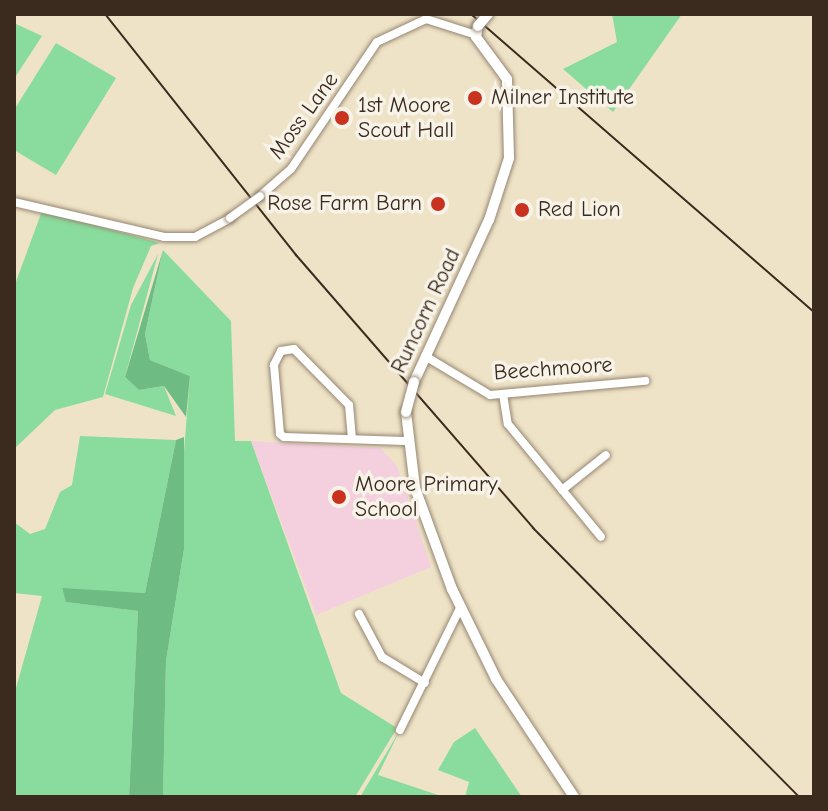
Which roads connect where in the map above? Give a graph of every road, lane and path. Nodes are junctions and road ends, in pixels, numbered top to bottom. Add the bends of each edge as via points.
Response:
1 (488, 14) edge
2 (477, 30) junction
3 (14, 202) edge
4 (425, 356) junction
5 (645, 381) dead end
6 (503, 394) junction
7 (352, 439) junction
8 (405, 441) junction
9 (606, 455) dead end
10 (562, 490) junction
11 (601, 537) dead end
12 (460, 608) junction
13 (359, 614) dead end
14 (425, 683) junction
15 (400, 730) dead end
16 (574, 797) edge

1 - 2 street, bridge
2 - 3 street, Moss Lane, bridge via 426,19 377,42 291,169 230,218 195,237 164,237
2 - 4 street, Runcorn Road via 507,79 509,158 495,206
4 - 6 street, Beechmoore via 478,389
4 - 8 street, Runcorn Road, bridge via 406,412
5 - 6 street, Beechmoore
6 - 10 street via 508,424
7 - 7 street via 280,434 274,365 281,351 294,349 349,405
7 - 8 street
8 - 12 street, Runcorn Road via 427,525
9 - 10 street
10 - 11 street
12 - 14 street
12 - 16 street, Runcorn Road via 496,679
13 - 14 street via 382,657
14 - 15 street

